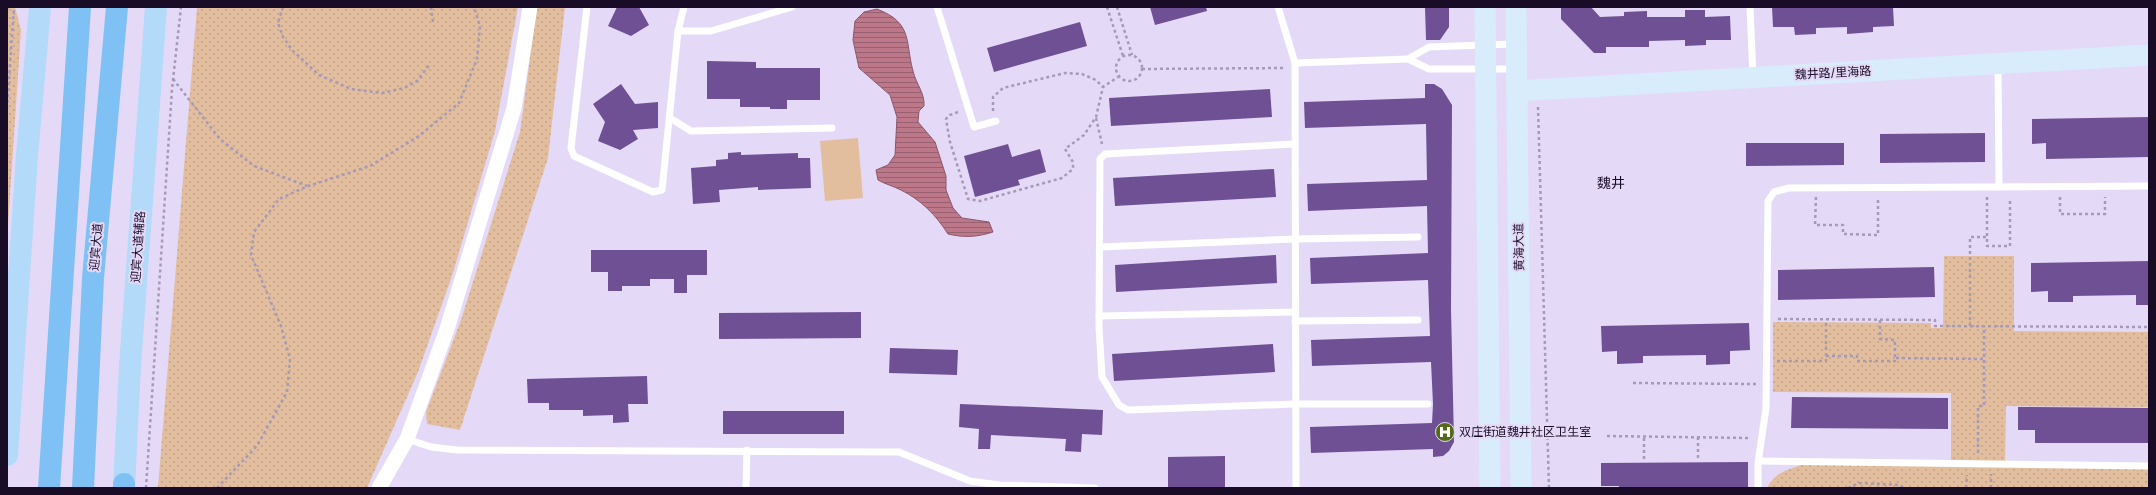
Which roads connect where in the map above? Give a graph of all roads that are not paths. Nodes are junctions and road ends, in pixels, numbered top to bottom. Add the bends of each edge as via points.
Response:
1 (33, 7) edge
2 (40, 7) edge
3 (80, 7) edge
4 (157, 7) edge
5 (530, 7) edge
6 (587, 7) edge
7 (684, 7) edge
8 (792, 7) edge
9 (937, 7) edge
10 (1278, 7) edge
11 (1485, 7) edge
12 (1516, 7) edge
13 (1750, 7) edge
14 (117, 17) edge
15 (678, 31) junction
16 (1516, 44) junction
17 (1485, 45) junction
18 (2149, 55) edge
19 (1408, 59) junction
20 (1998, 64) junction
21 (1295, 66) junction
22 (1485, 69) junction
23 (1516, 69) junction
24 (1753, 78) junction
25 (33, 89) junction
26 (1517, 91) junction
27 (670, 118) junction
28 (996, 121) road end
29 (832, 128) dead end
30 (1295, 144) junction
31 (2149, 186) edge
32 (1999, 187) junction
33 (1418, 238) dead end
34 (1295, 239) junction
35 (1100, 247) junction
36 (1295, 312) junction
37 (1099, 316) junction
38 (1418, 320) dead end
39 (1295, 321) junction
40 (1295, 404) junction
41 (1428, 404) dead end
42 (407, 439) junction
43 (747, 450) junction
44 (7, 455) edge
45 (1759, 461) junction
46 (2149, 466) edge
47 (124, 487) edge
48 (49, 488) edge
49 (83, 488) edge
50 (379, 488) edge
51 (746, 488) edge
52 (1095, 488) edge
53 (1296, 488) edge
54 (1490, 488) edge
55 (1521, 488) edge
56 (1758, 488) edge

1 - 25 main road
2 - 25 main road
3 - 48 highway
4 - 47 main road, 迎宾大道辅路 via 130,366
5 - 42 street via 514,108 505,143 447,329
6 - 27 lane via 571,148 574,156 653,192 662,190
7 - 15 lane
8 - 15 lane via 711,31
9 - 28 lane via 974,127
10 - 21 lane
11 - 17 street
12 - 16 street, 黄海大道
13 - 24 lane
14 - 49 highway, 迎宾大道 via 94,278
15 - 27 lane
16 - 17 lane
16 - 23 street, 黄海大道
17 - 19 lane via 1428,47
17 - 22 street
18 - 20 street, 魏井路/里海路
19 - 21 lane
19 - 22 lane via 1429,69
20 - 24 street, 魏井路/里海路
20 - 32 lane
21 - 30 lane
22 - 23 lane
22 - 54 street
23 - 26 street, 黄海大道
24 - 26 street, 魏井路/里海路
25 - 44 main road
26 - 55 street, 黄海大道
27 - 29 lane via 691,131
30 - 34 lane
30 - 35 lane via 1105,154 1100,159
31 - 32 lane
32 - 45 lane via 1788,188 1770,195 1766,408
33 - 34 lane
34 - 35 lane
34 - 36 lane
35 - 37 lane
36 - 37 lane
36 - 39 lane
37 - 40 lane via 1102,377 1119,405 1128,410
38 - 39 lane
39 - 40 lane
40 - 41 lane
40 - 53 lane
42 - 43 lane via 432,447 457,450
42 - 50 street
43 - 51 lane
43 - 52 lane via 899,452 970,481 1000,485
45 - 46 lane
45 - 56 lane

